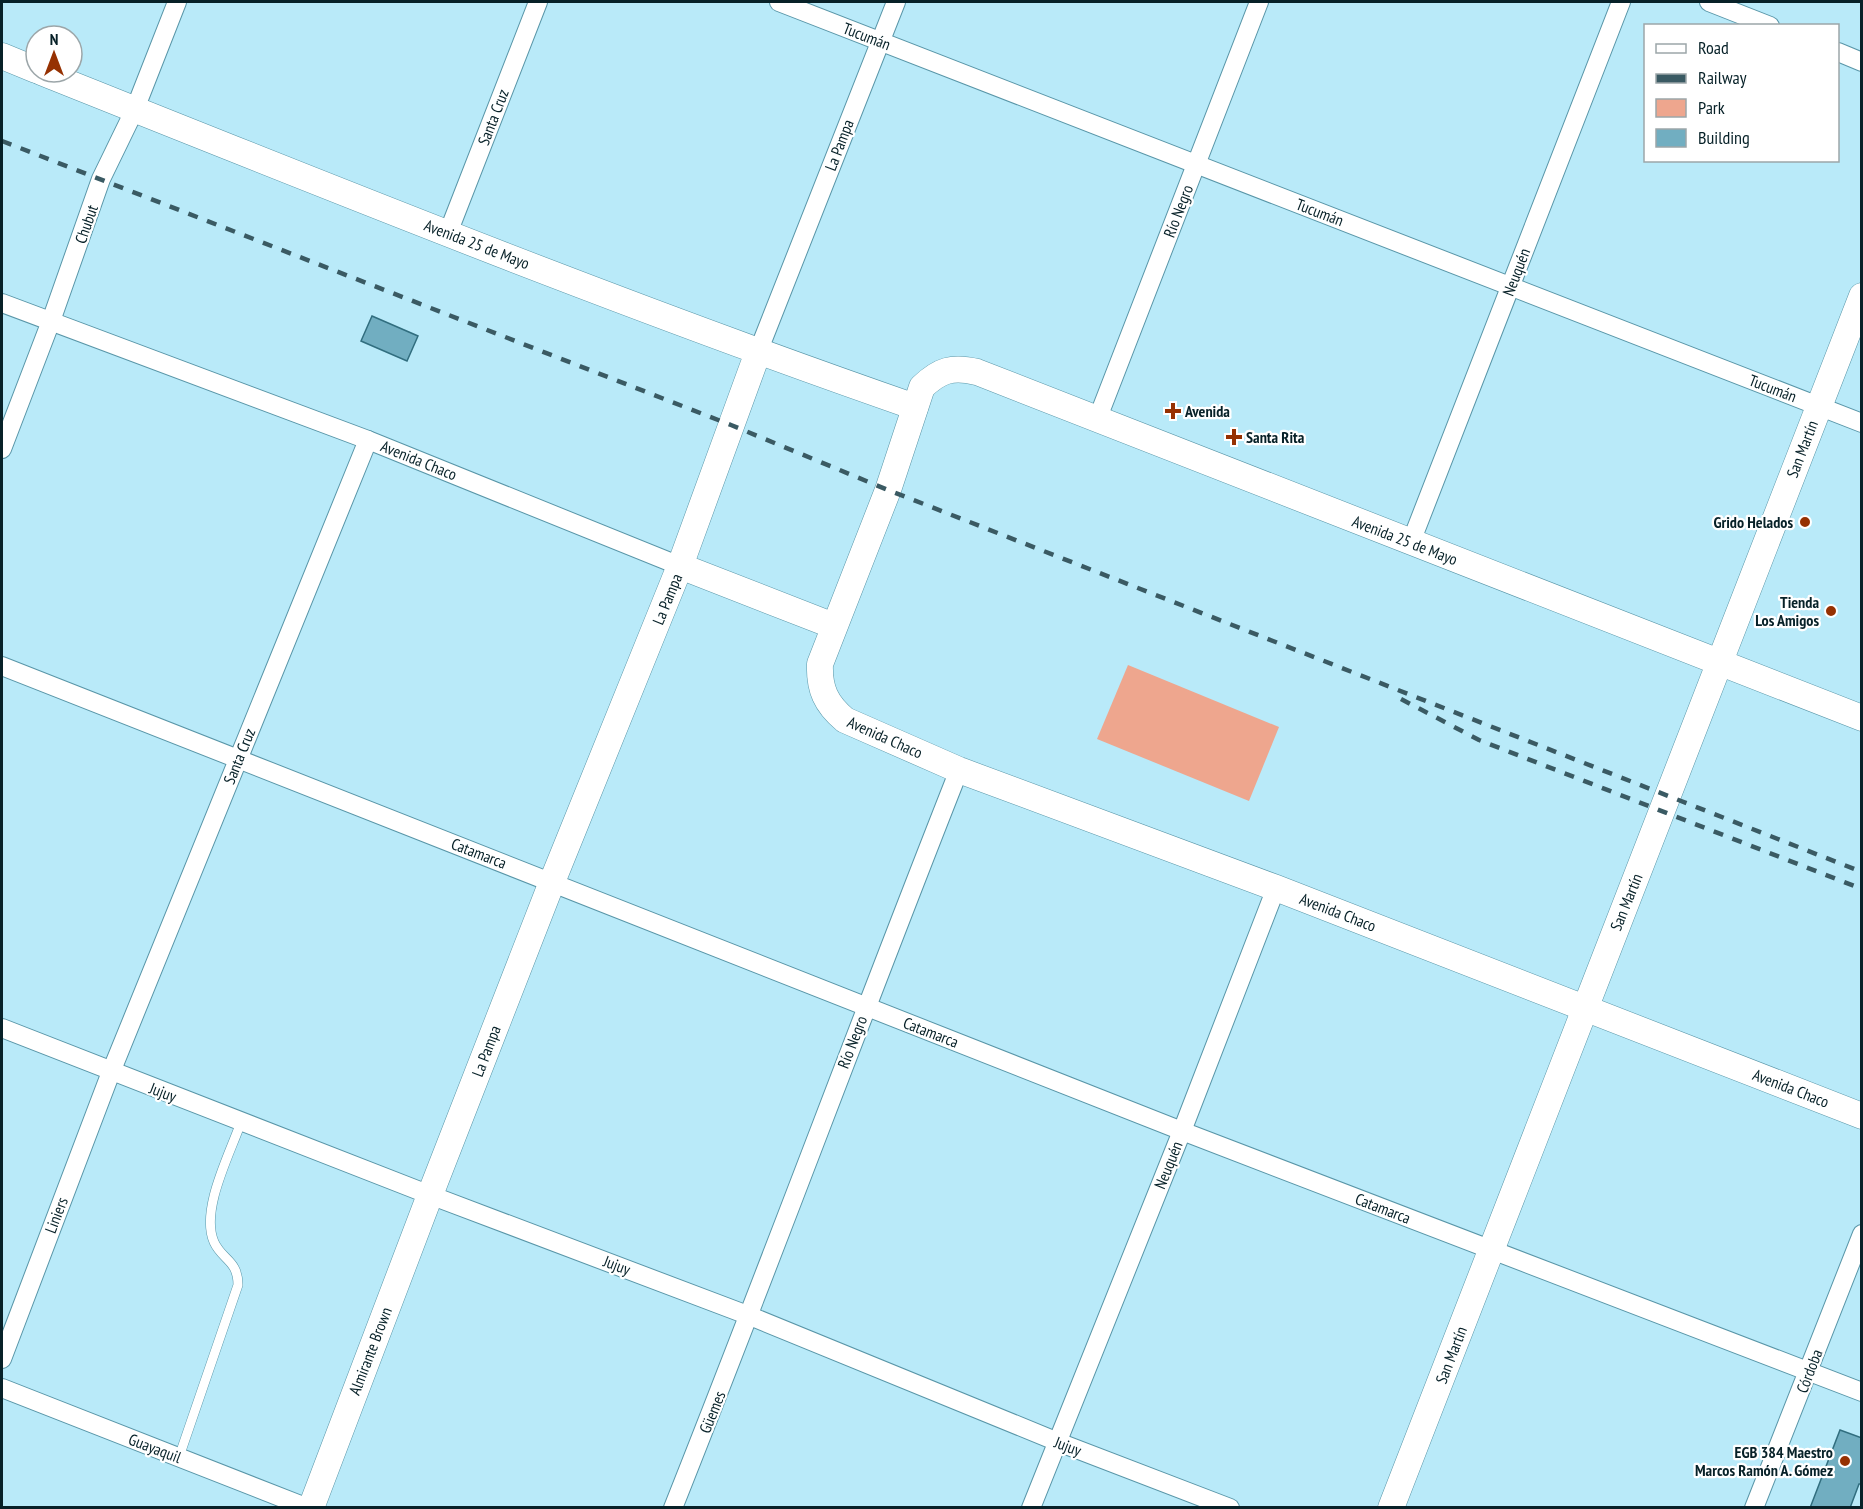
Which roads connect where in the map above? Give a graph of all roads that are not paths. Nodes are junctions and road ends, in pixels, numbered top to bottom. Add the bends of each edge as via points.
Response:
1 (177, 2) edge
2 (538, 2) edge
3 (779, 2) edge
4 (896, 2) edge
5 (1259, 2) edge
6 (1621, 2) edge
7 (1709, 2) edge
8 (1765, 24) edge
9 (880, 41) junction
10 (1839, 52) edge
11 (2, 56) edge
12 (1862, 62) edge
13 (24, 65) edge
14 (71, 84) edge
15 (135, 109) junction
16 (1196, 164) junction
17 (448, 233) junction
18 (1510, 286) junction
19 (1862, 296) edge
20 (2, 303) edge
21 (51, 321) junction
22 (758, 352) junction
23 (1819, 406) junction
24 (915, 407) junction
25 (1097, 420) junction
26 (1862, 423) edge
27 (368, 440) junction
28 (2, 449) edge
29 (1411, 542) junction
30 (680, 566) junction
31 (834, 626) junction
32 (1719, 662) junction
33 (2, 666) edge
34 (1862, 718) edge
35 (238, 758) junction
36 (959, 770) junction
37 (552, 882) junction
38 (1276, 888) junction
39 (866, 1006) junction
40 (1584, 1007) junction
41 (2, 1028) edge
42 (111, 1071) junction
43 (1862, 1116) edge
44 (241, 1122) junction
45 (1182, 1131) junction
46 (430, 1195) junction
47 (1862, 1234) edge
48 (1492, 1250) junction
49 (750, 1316) junction
50 (2, 1359) edge
51 (1809, 1371) junction
52 (2, 1388) edge
53 (1862, 1392) edge
54 (1058, 1442) junction
55 (179, 1457) junction
56 (309, 1508) edge
57 (673, 1508) edge
58 (1031, 1508) edge
59 (1230, 1508) edge
60 (1391, 1508) edge
61 (1754, 1508) edge

1 - 15 street, Chubut
2 - 17 street, Santa Cruz
3 - 9 street, Tucumán
4 - 9 street, La Pampa
5 - 16 street, Río Negro
6 - 18 street, Neuquén
7 - 8 street
9 - 16 street, Tucumán
9 - 22 street, La Pampa
10 - 12 street
11 - 13 street
14 - 15 street, Avenida 25 de Mayo
15 - 17 street, Avenida 25 de Mayo
15 - 21 street, Chubut via 101,179
16 - 18 street, Tucumán
16 - 25 street, Río Negro
17 - 22 street, Avenida 25 de Mayo
18 - 23 street, Tucumán
18 - 29 street, Neuquén
19 - 23 street, San Martín
20 - 21 street, Avenida Chaco
21 - 27 street, Avenida Chaco
21 - 28 street, Chubut
22 - 24 street, Avenida 25 de Mayo
22 - 30 street, La Pampa
23 - 26 street, Tucumán
23 - 32 street, San Martín
24 - 25 street, Avenida 25 de Mayo via 922,387 933,377 962,368
24 - 31 street via 888,490
25 - 29 street, Avenida 25 de Mayo
27 - 30 street, Avenida Chaco
27 - 35 street, Santa Cruz
29 - 32 street, Avenida 25 de Mayo
30 - 31 street, Avenida Chaco
30 - 37 street, La Pampa
31 - 36 street, Avenida Chaco via 820,664 819,680 832,709 845,720
32 - 34 street, Avenida 25 de Mayo
32 - 40 street, San Martín
33 - 35 street, Catamarca
35 - 37 street, Catamarca
35 - 42 street, Santa Cruz
36 - 38 street, Avenida Chaco
36 - 39 street, Río Negro
37 - 39 street, Catamarca
37 - 46 street, La Pampa
38 - 40 street, Avenida Chaco
38 - 45 street, Neuquén
39 - 45 street, Catamarca
39 - 49 street, Río Negro
40 - 43 street, Avenida Chaco
40 - 48 street, San Martín
41 - 42 street, Jujuy
42 - 44 street, Jujuy
42 - 50 street, Liniers
44 - 46 street, Jujuy
44 - 55 lane via 210,1207 210,1230 215,1245 233,1264 238,1285
45 - 48 street, Catamarca
45 - 54 street, Neuquén
46 - 49 street, Jujuy
46 - 56 street, Almirante Brown
47 - 51 street, Córdoba
48 - 51 street, Catamarca
48 - 60 street, San Martín
49 - 54 street, Jujuy
49 - 57 street, Güemes
51 - 53 street, Catamarca
51 - 61 street, Córdoba
52 - 55 street, Guayaquil
54 - 58 street, Neuquén
54 - 59 street, Jujuy
55 - 56 street, Guayaquil

